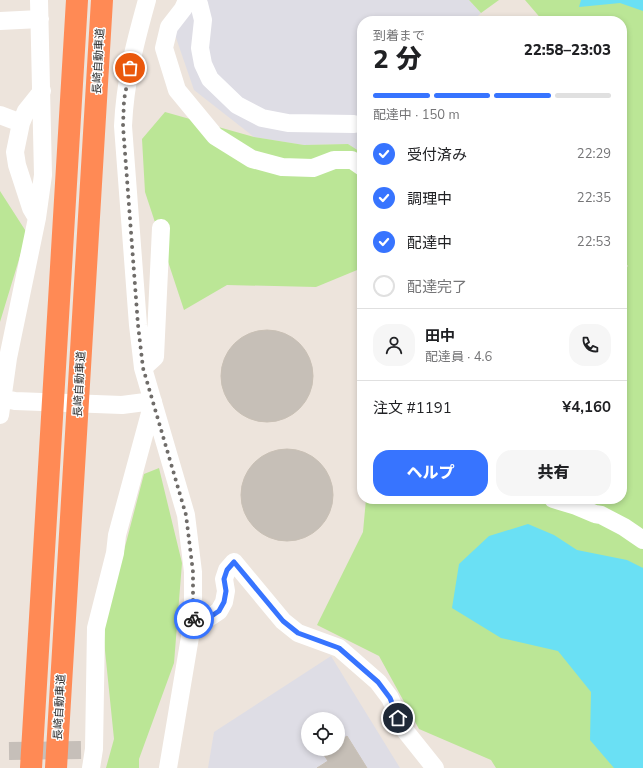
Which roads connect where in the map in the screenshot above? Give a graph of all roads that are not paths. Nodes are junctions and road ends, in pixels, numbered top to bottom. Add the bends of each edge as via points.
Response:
1 (39, 0) edge
2 (77, 0) edge
3 (102, 0) edge
4 (147, 0) edge
5 (187, 0) edge
6 (195, 0) edge
7 (40, 18) junction
8 (0, 21) edge
9 (42, 91) junction
10 (0, 115) edge
11 (21, 123) junction
12 (354, 124) dead end
13 (357, 164) edge
14 (37, 218) junction
15 (161, 228) dead end
16 (143, 368) junction
17 (153, 401) junction
18 (5, 404) edge
19 (569, 504) edge
20 (643, 540) edge
21 (193, 619) junction
22 (31, 768) edge
23 (56, 768) edge
24 (91, 768) edge
25 (168, 768) edge
26 (435, 768) edge

1 - 7 street
2 - 22 highway
3 - 23 highway, 長崎自動車道
4 - 16 street via 132,53 124,100 123,126
5 - 13 street via 169,27 164,48 177,90 216,136 252,159 282,167 313,168 334,160 352,160
6 - 12 street via 199,4 203,20 200,48 203,64 210,79 237,105 262,118 288,123
7 - 8 street
7 - 9 street
9 - 11 street via 26,111
9 - 14 street via 43,175
10 - 11 street
11 - 14 street via 15,152 17,165 31,208
14 - 18 street via 8,358
15 - 16 street via 155,357
16 - 17 street
17 - 18 street via 122,405
17 - 21 street via 186,515 193,572
17 - 24 street via 117,535 115,553 96,628 88,750
19 - 20 street via 601,515
21 - 25 street
21 - 26 street via 210,617 219,611 226,591 224,579 234,562 283,621 298,633 339,648 378,682 390,698 403,728

